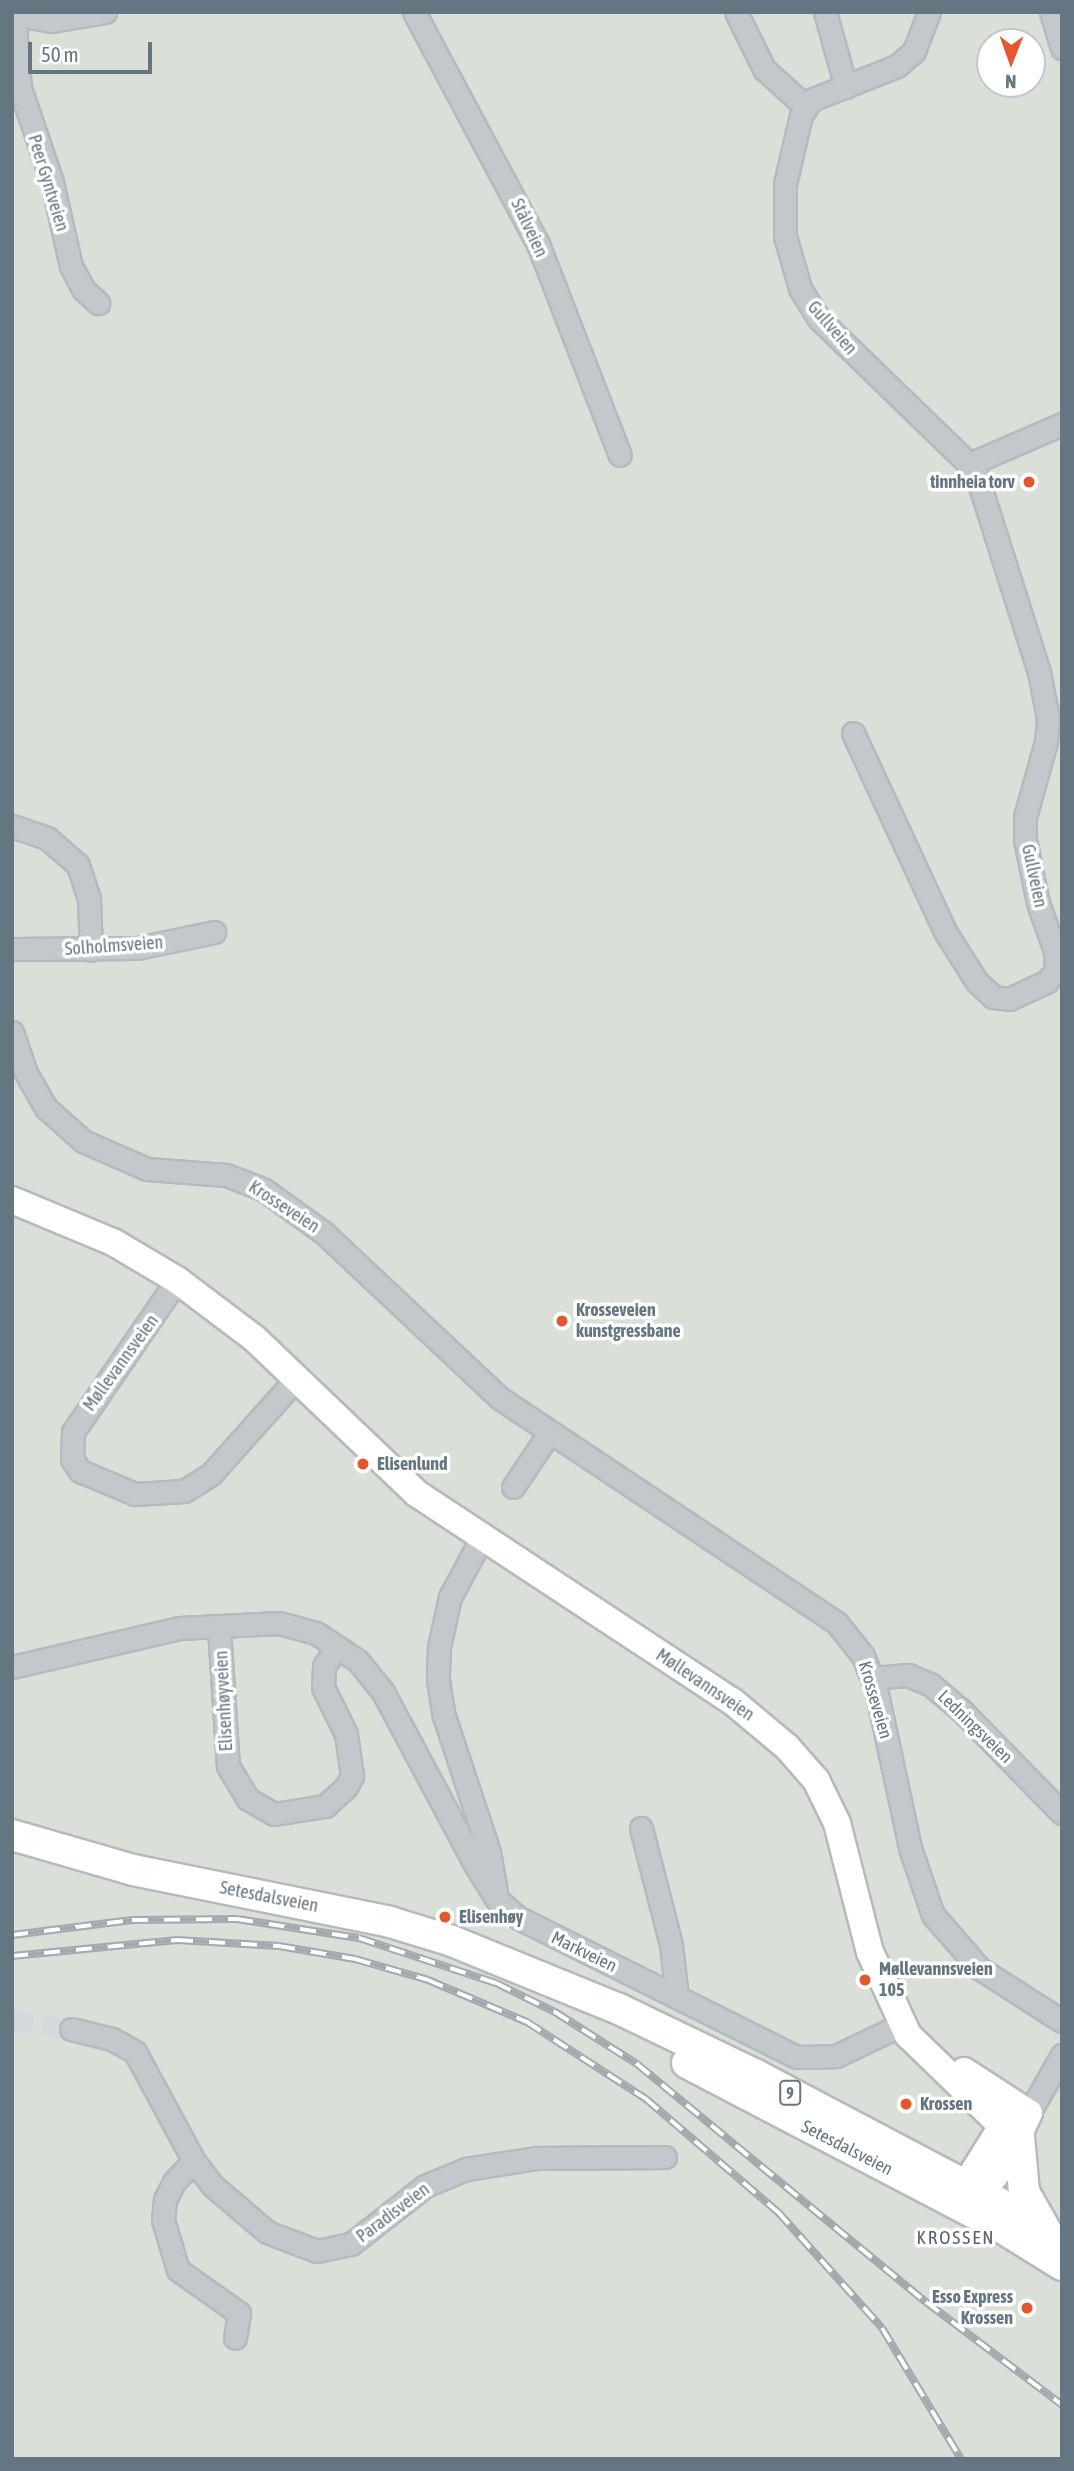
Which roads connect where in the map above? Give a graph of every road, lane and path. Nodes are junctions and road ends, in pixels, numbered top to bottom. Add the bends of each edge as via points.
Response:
1 (105, 12) edge
2 (414, 12) edge
3 (736, 12) edge
4 (825, 12) edge
5 (929, 12) edge
6 (1051, 12) edge
7 (13, 13) edge
8 (1062, 48) edge
9 (846, 87) junction
10 (806, 107) junction
11 (98, 303) dead end
12 (1062, 424) edge
13 (620, 455) dead end
14 (972, 463) junction
15 (853, 733) dead end
16 (12, 826) edge
17 (214, 932) dead end
18 (12, 949) edge
19 (91, 950) junction
20 (12, 1032) edge
21 (12, 1200) edge
22 (177, 1280) junction
23 (296, 1379) junction
24 (550, 1432) junction
25 (513, 1487) dead end
26 (481, 1539) junction
27 (219, 1628) junction
28 (337, 1647) junction
29 (12, 1667) edge
30 (872, 1678) junction
31 (1062, 1813) edge
32 (641, 1828) dead end
33 (12, 1835) edge
34 (497, 1899) junction
35 (677, 1997) junction
36 (1062, 2021) edge
37 (905, 2023) junction
38 (71, 2029) tunnel mouth
39 (1062, 2055) edge
40 (1023, 2116) junction
41 (665, 2157) dead end
42 (194, 2161) junction
43 (973, 2197) junction
44 (1056, 2239) edge
45 (1062, 2265) edge
46 (235, 2338) dead end

1 - 7 street via 52,21
2 - 13 street, Stålveien via 538,244
3 - 10 street via 764,69
4 - 9 street
5 - 9 street via 914,51 897,66
6 - 8 street
7 - 11 street, Peer Gyntveien via 20,88 52,182 71,266 83,289
9 - 10 street via 818,97
10 - 14 street, Gullveien via 789,160 784,209 787,247 800,288 830,331 944,443
12 - 14 street
14 - 15 street, Gullveien via 1039,672 1048,718 1025,828 1038,903 1056,954 1055,972 1045,982 1009,999 993,997 977,982 946,933
16 - 19 street via 47,838 78,865 89,899
17 - 19 street, Solholmsveien via 159,946
18 - 19 street, Solholmsveien
20 - 24 street, Krosseveien via 26,1073 46,1108 83,1141 147,1169 226,1175 263,1189 324,1233 475,1378
21 - 22 main road, Møllevannsveien via 113,1242
22 - 23 main road, Møllevannsveien via 254,1338
22 - 23 street, Møllevannsveien via 73,1433 72,1459 80,1471 135,1494 184,1491 211,1474
23 - 26 main road, Møllevannsveien via 416,1493
24 - 25 street
24 - 30 street, Krosseveien via 802,1595 852,1640
26 - 34 street via 450,1597 439,1647 438,1681 453,1748 489,1852
26 - 37 main road, Møllevannsveien via 754,1715 800,1760 837,1823 870,1952
27 - 28 street, Elisenhøyveien via 279,1623 316,1633
27 - 28 street, Elisenhøyveien via 228,1766 248,1799 274,1814 325,1806 352,1776 346,1734 323,1687 324,1666
27 - 29 street, Elisenhøyveien via 144,1633
28 - 34 street, Elisenhøyveien via 358,1661 383,1692
30 - 31 street, Ledningsveien via 908,1675 930,1685 960,1709
30 - 36 street, Krosseveien via 916,1869 933,1914 979,1968
32 - 35 street via 671,1945
33 - 43 highway, Setesdalsveien / 9 via 133,1870 390,1922 452,1941 522,1970 738,2091
34 - 35 street, Markveien via 527,1923
35 - 37 street, Markveien via 780,2050 808,2059 836,2056
37 - 40 main road, Møllevannsveien via 919,2050
38 - 42 street, Paradisveien via 112,2039 135,2052
39 - 40 street
40 - 43 main road
40 - 44 highway, 9 via 1024,2192
41 - 42 street, Paradisveien via 537,2158 466,2169 425,2186 351,2244 317,2250 281,2240 248,2220
42 - 46 street via 165,2200 166,2231 177,2270 239,2313
43 - 44 highway, Setesdalsveien / 9
43 - 45 highway, Setesdalsveien / 9

